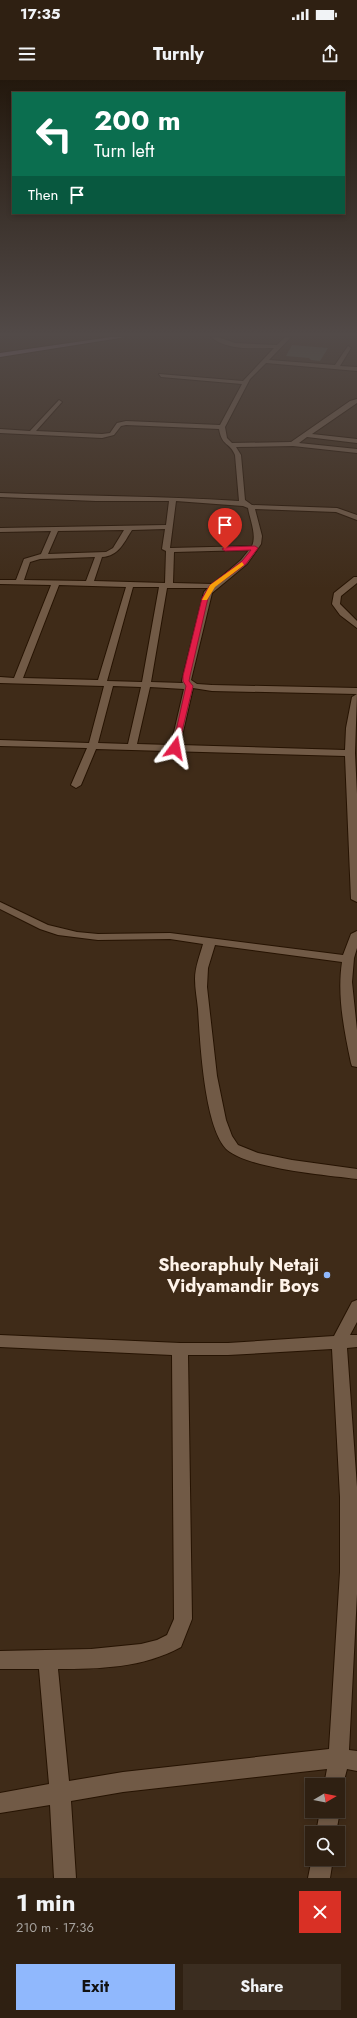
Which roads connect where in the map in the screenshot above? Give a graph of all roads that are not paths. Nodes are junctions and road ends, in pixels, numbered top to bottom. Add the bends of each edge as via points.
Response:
1 (42, 421) edge
2 (225, 421) edge
3 (327, 421) edge
4 (222, 427) junction
5 (0, 432) edge
6 (31, 433) junction
7 (308, 435) junction
8 (357, 441) edge
9 (293, 444) junction
10 (231, 445) junction
11 (357, 451) edge
12 (0, 495) edge
13 (173, 499) junction
14 (247, 505) junction
15 (357, 518) edge
16 (169, 527) junction
17 (129, 528) junction
18 (0, 530) edge
19 (55, 530) junction
20 (255, 548) junction
21 (170, 550) junction
22 (99, 555) junction
23 (41, 557) junction
24 (357, 579) edge
25 (0, 582) edge
26 (19, 582) junction
27 (56, 583) junction
28 (89, 584) junction
29 (130, 585) junction
30 (166, 586) junction
31 (212, 586) junction
32 (357, 624) edge
33 (0, 680) edge
34 (18, 680) junction
35 (106, 683) junction
36 (146, 684) junction
37 (189, 685) junction
38 (357, 691) edge
39 (357, 697) edge
40 (0, 743) edge
41 (93, 745) junction
42 (132, 746) junction
43 (175, 748) junction
44 (350, 753) junction
45 (76, 785) dead end
46 (357, 899) edge
47 (0, 905) edge
48 (357, 934) edge
49 (210, 941) junction
50 (348, 959) junction
51 (357, 1063) edge
52 (357, 1174) edge
53 (357, 1306) edge
54 (0, 1341) edge
55 (357, 1341) edge
56 (339, 1342) junction
57 (180, 1350) junction
58 (47, 1658) junction
59 (0, 1660) edge
60 (348, 1759) edge
61 (338, 1778) edge
62 (60, 1793) junction
63 (0, 1803) edge
64 (321, 1866) edge
65 (65, 1878) edge
66 (319, 1878) edge

1 - 6 street
2 - 4 street
3 - 7 street
4 - 6 street via 126,423 119,424 109,436
4 - 10 street via 224,439
5 - 6 street
7 - 8 street
7 - 9 street
9 - 10 street
9 - 11 street
10 - 14 street via 238,456 240,496
12 - 13 street
13 - 14 street
13 - 16 street
14 - 15 street via 337,510
14 - 20 street via 258,536
16 - 17 street
16 - 21 street via 166,549
17 - 19 street
17 - 22 street via 113,552
18 - 19 street
19 - 23 street
20 - 21 street
20 - 31 street via 244,562
21 - 30 street
22 - 23 street
22 - 28 street
23 - 26 street via 29,559
24 - 32 street via 338,595 336,604
25 - 26 street
26 - 27 street
27 - 28 street
27 - 34 street
28 - 29 street
29 - 30 street
29 - 35 street
30 - 31 street
30 - 36 street
31 - 37 street via 205,598 188,668 186,681
33 - 34 street
34 - 35 street
35 - 36 street
35 - 41 street
36 - 37 street
36 - 42 street
37 - 38 street via 212,688
37 - 43 street
39 - 44 street
40 - 41 street
41 - 42 street
41 - 45 street
42 - 43 street
43 - 44 street
44 - 46 street
47 - 49 street via 44,927 77,936 154,935
48 - 50 street
49 - 50 street
49 - 52 street via 200,974 200,985 203,994 211,1090 225,1136 233,1148 279,1163
50 - 51 street via 349,1010
53 - 56 street
54 - 57 street
55 - 56 street
56 - 57 street
56 - 60 street via 349,1498 346,1645
57 - 58 street via 183,1619 175,1640 157,1651 130,1656
58 - 59 street
58 - 62 street
60 - 61 street
60 - 62 street via 123,1782
62 - 63 street
62 - 65 street
64 - 66 street

